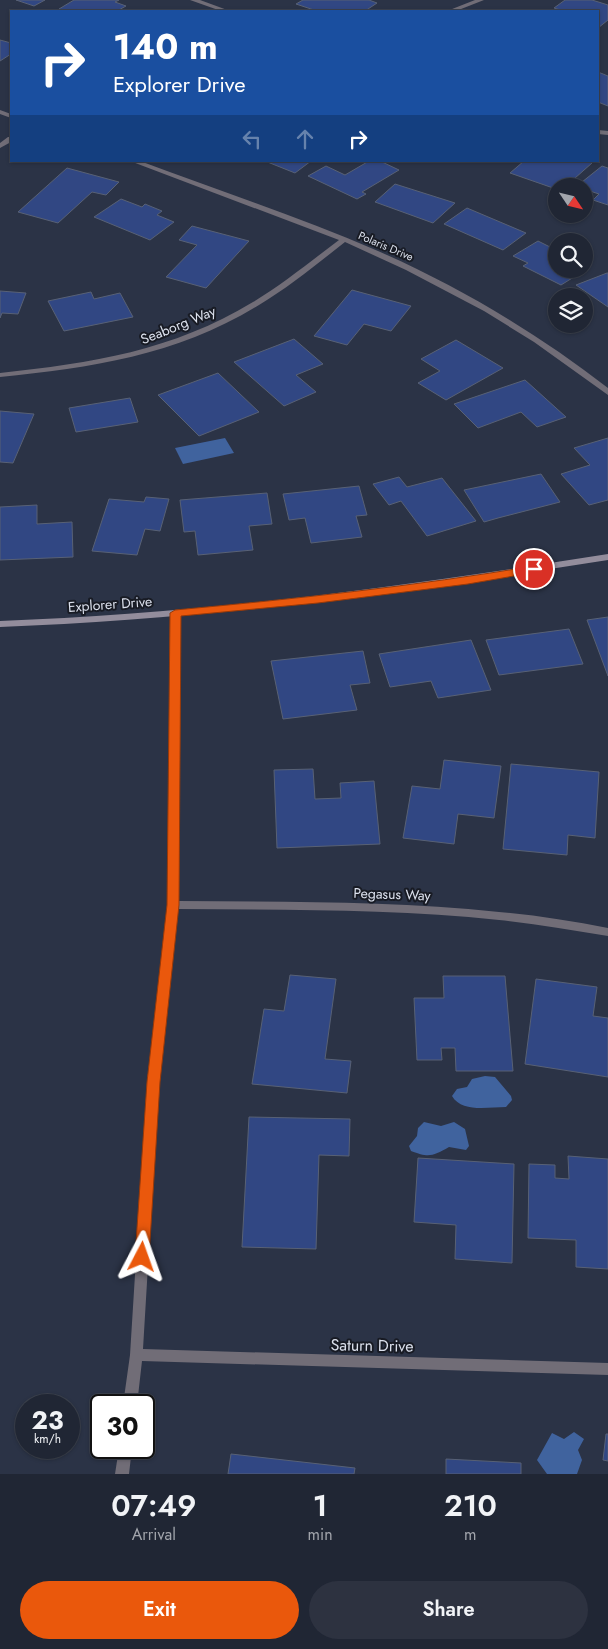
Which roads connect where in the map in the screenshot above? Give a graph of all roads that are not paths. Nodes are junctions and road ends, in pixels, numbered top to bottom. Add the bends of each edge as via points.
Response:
1 (193, 0) edge
2 (481, 0) edge
3 (224, 10) edge
4 (453, 10) edge
5 (136, 162) edge
6 (343, 240) junction
7 (0, 375) edge
8 (608, 392) edge
9 (608, 557) edge
10 (175, 613) junction
11 (0, 624) edge
12 (173, 905) junction
13 (608, 932) edge
14 (136, 1354) junction
15 (608, 1369) edge
16 (131, 1394) edge
17 (124, 1459) edge
18 (122, 1474) edge

1 - 3 street
2 - 4 street
5 - 6 street, Polaris Drive
6 - 7 street, Seaborg Way via 256,304 169,346 108,362
6 - 8 street, Polaris Drive via 408,268 482,306 537,340
9 - 10 street, Explorer Drive via 347,596
10 - 11 street, Explorer Drive
10 - 12 street
12 - 13 street, Pegasus Way via 414,908 519,916
12 - 14 street via 153,1082
14 - 15 street, Saturn Drive
14 - 16 street
17 - 18 street

